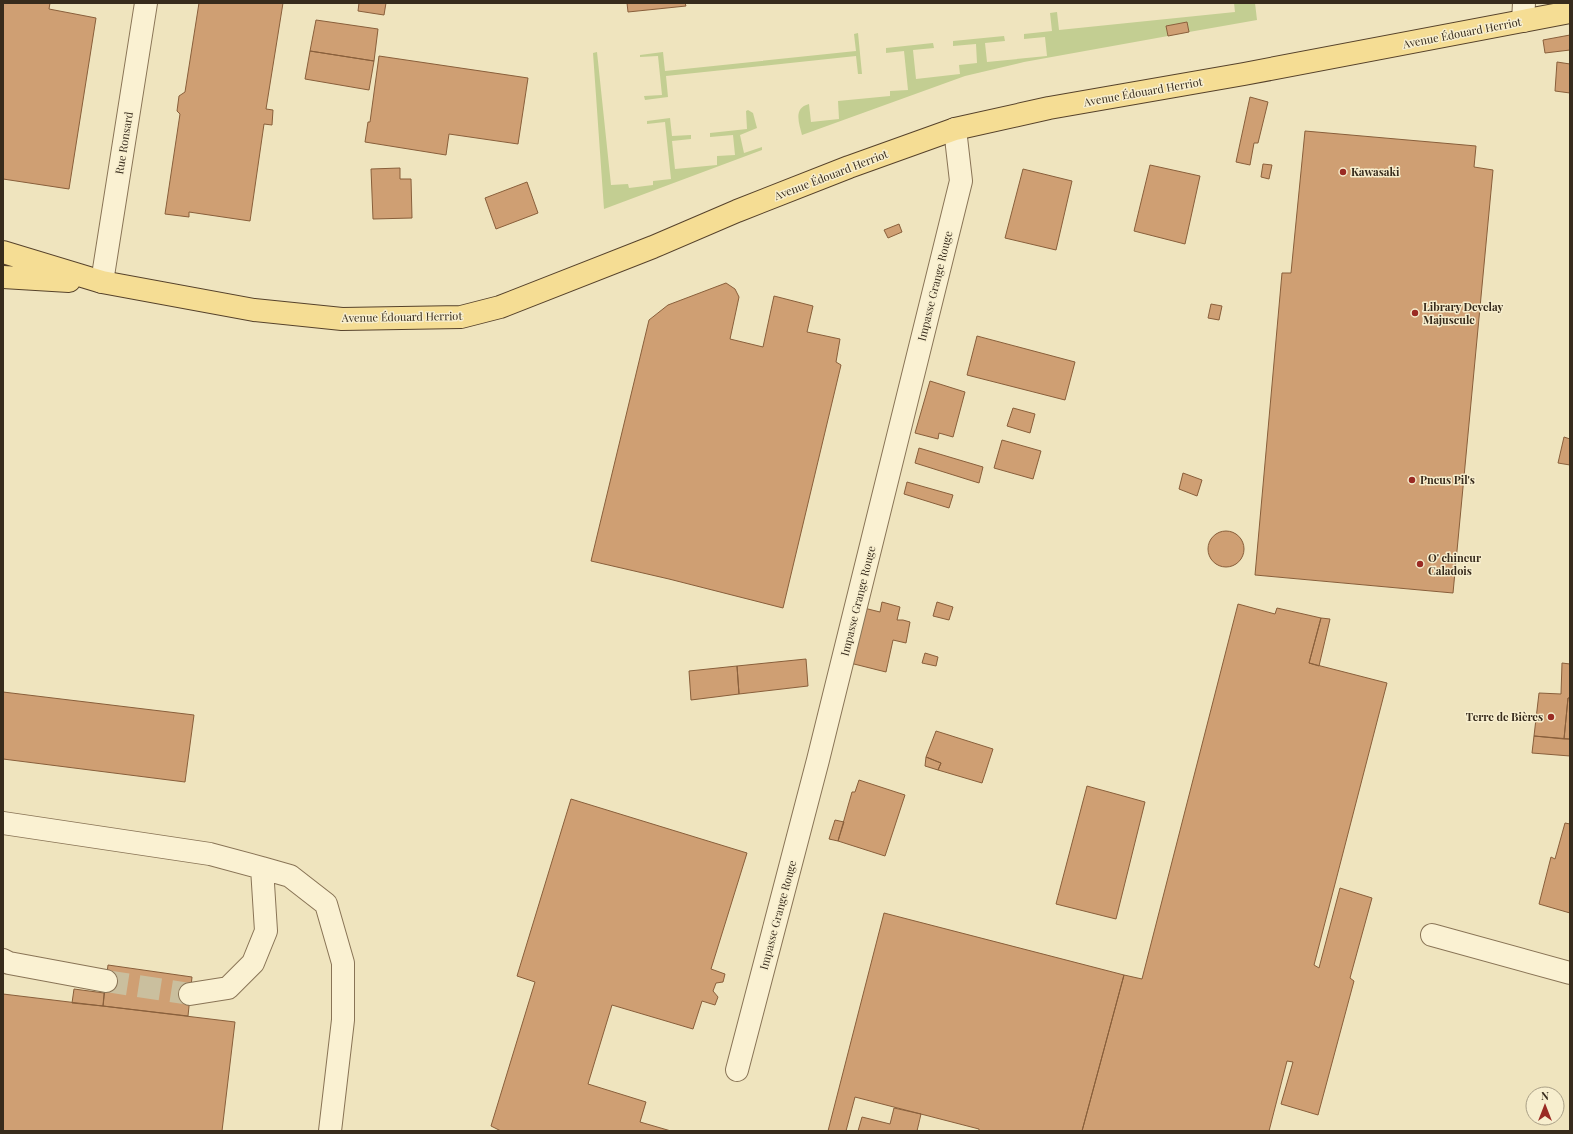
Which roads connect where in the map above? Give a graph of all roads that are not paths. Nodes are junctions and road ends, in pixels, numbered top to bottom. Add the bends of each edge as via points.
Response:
1 (146, 3) edge
2 (1523, 12) edge
3 (1570, 12) edge
4 (954, 129) junction
5 (3, 252) edge
6 (3, 277) edge
7 (102, 282) junction
8 (3, 824) edge
9 (262, 868) junction
10 (1432, 935) dead end
11 (3, 960) edge
12 (1570, 973) edge
13 (106, 981) tunnel mouth
14 (190, 994) tunnel mouth
15 (738, 1070) dead end
16 (330, 1131) edge

1 - 7 street, Rue Ronsard
2 - 3 main road, Avenue Édouard Herriot
2 - 4 main road, Avenue Édouard Herriot via 1244,74 1049,108
4 - 7 main road, Avenue Édouard Herriot via 849,167 500,307 462,317 342,319 254,310
4 - 15 street, Impasse Grange Rouge via 962,181
5 - 7 main road, Avenue Édouard Herriot
6 - 7 main road, Avenue Édouard Herriot
8 - 9 street via 210,854
9 - 14 street via 266,931 253,964 228,988
9 - 16 street via 290,876 326,904 343,964 343,1020
10 - 12 street
11 - 13 street

